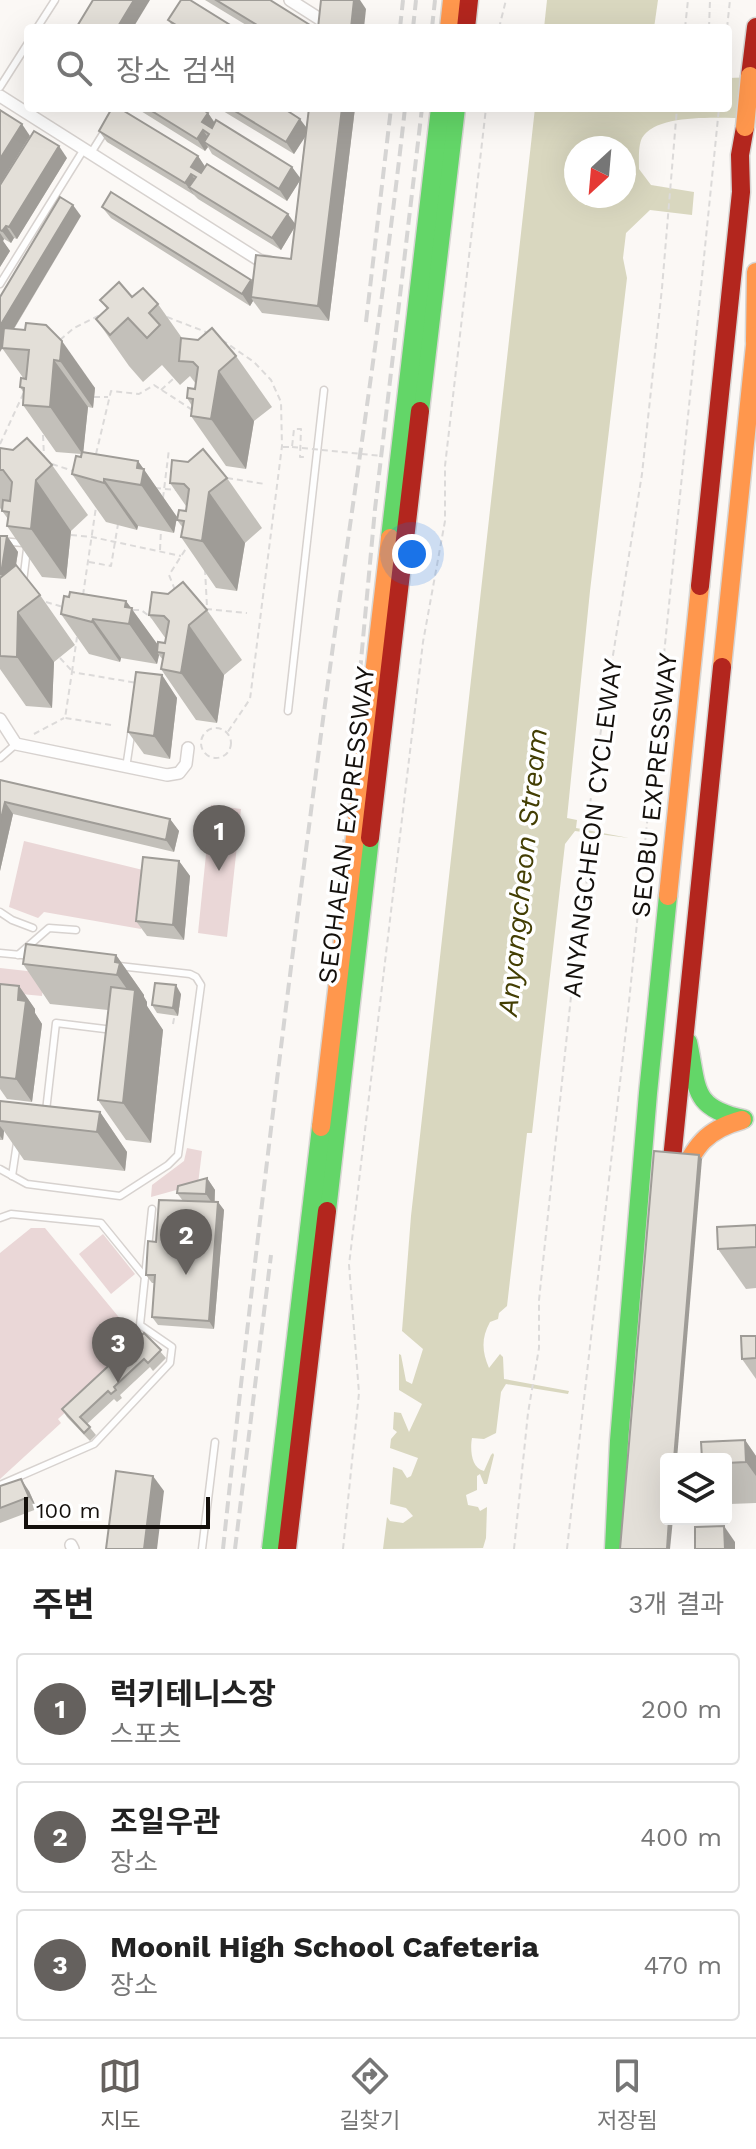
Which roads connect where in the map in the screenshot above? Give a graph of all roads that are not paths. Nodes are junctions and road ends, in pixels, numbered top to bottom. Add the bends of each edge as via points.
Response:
1 (55, 0) edge
2 (290, 0) edge
3 (452, 0) edge
4 (469, 0) edge
5 (40, 24) edge
6 (326, 24) edge
7 (449, 24) edge
8 (466, 24) edge
9 (756, 27) edge
10 (24, 49) edge
11 (0, 87) edge
12 (0, 96) edge
13 (24, 111) edge
14 (25, 112) edge
15 (440, 112) edge
16 (456, 112) edge
17 (112, 119) edge
18 (750, 134) edge
19 (87, 151) junction
20 (285, 264) edge
21 (756, 272) edge
22 (0, 284) edge
23 (755, 338) edge
24 (324, 390) dead end
25 (0, 541) edge
26 (21, 596) edge
27 (288, 711) dead end
28 (135, 714) edge
29 (0, 719) edge
30 (16, 744) junction
31 (188, 748) dead end
32 (0, 758) edge
33 (126, 768) junction
34 (0, 912) edge
35 (33, 928) dead end
36 (76, 930) dead end
37 (0, 953) edge
38 (18, 955) junction
39 (49, 958) edge
40 (112, 965) edge
41 (684, 1026) junction
42 (124, 1032) edge
43 (33, 1113) edge
44 (45, 1114) junction
45 (59, 1116) edge
46 (750, 1119) edge
47 (17, 1137) edge
48 (0, 1169) edge
49 (12, 1176) junction
50 (152, 1209) dead end
51 (0, 1218) edge
52 (145, 1277) junction
53 (619, 1441) junction
54 (215, 1442) dead end
55 (0, 1485) edge
56 (202, 1549) edge
57 (271, 1549) edge
58 (287, 1549) edge
59 (601, 1549) edge
60 (614, 1549) edge

1 - 5 lane
2 - 6 street via 318,12
3 - 7 highway
4 - 8 highway
9 - 18 highway, SEOBU EXPRESSWAY, bridge
10 - 11 lane
12 - 13 street
14 - 19 street
15 - 57 highway, SEOHAEAN EXPRESSWAY, bridge
16 - 58 highway, SEOHAEAN EXPRESSWAY, bridge
17 - 19 lane
18 - 53 highway, SEOBU EXPRESSWAY via 740,155 741,192 648,1093
19 - 20 street via 259,260
19 - 22 lane
21 - 23 highway, SEOBU EXPRESSWAY
23 - 41 highway, SEOBU EXPRESSWAY
24 - 27 lane
25 - 26 lane via 28,543
28 - 33 lane
29 - 30 street
30 - 32 lane
30 - 33 street
31 - 33 street via 179,773
34 - 35 lane
36 - 38 lane via 49,928
37 - 38 lane
38 - 39 lane
40 - 49 lane via 190,974 201,985 178,1155 121,1196 27,1184
41 - 46 highway via 705,1106
41 - 46 highway, SEOBU EXPRESSWAY via 668,1200 703,1136 723,1124
42 - 44 lane via 56,1023
43 - 44 lane
44 - 45 lane
47 - 49 lane
48 - 49 lane
50 - 52 lane
51 - 52 lane via 11,1214 101,1223
52 - 55 lane via 140,1325 172,1347 170,1363 94,1444
53 - 59 highway
53 - 60 highway, SEOBU EXPRESSWAY
54 - 56 lane

